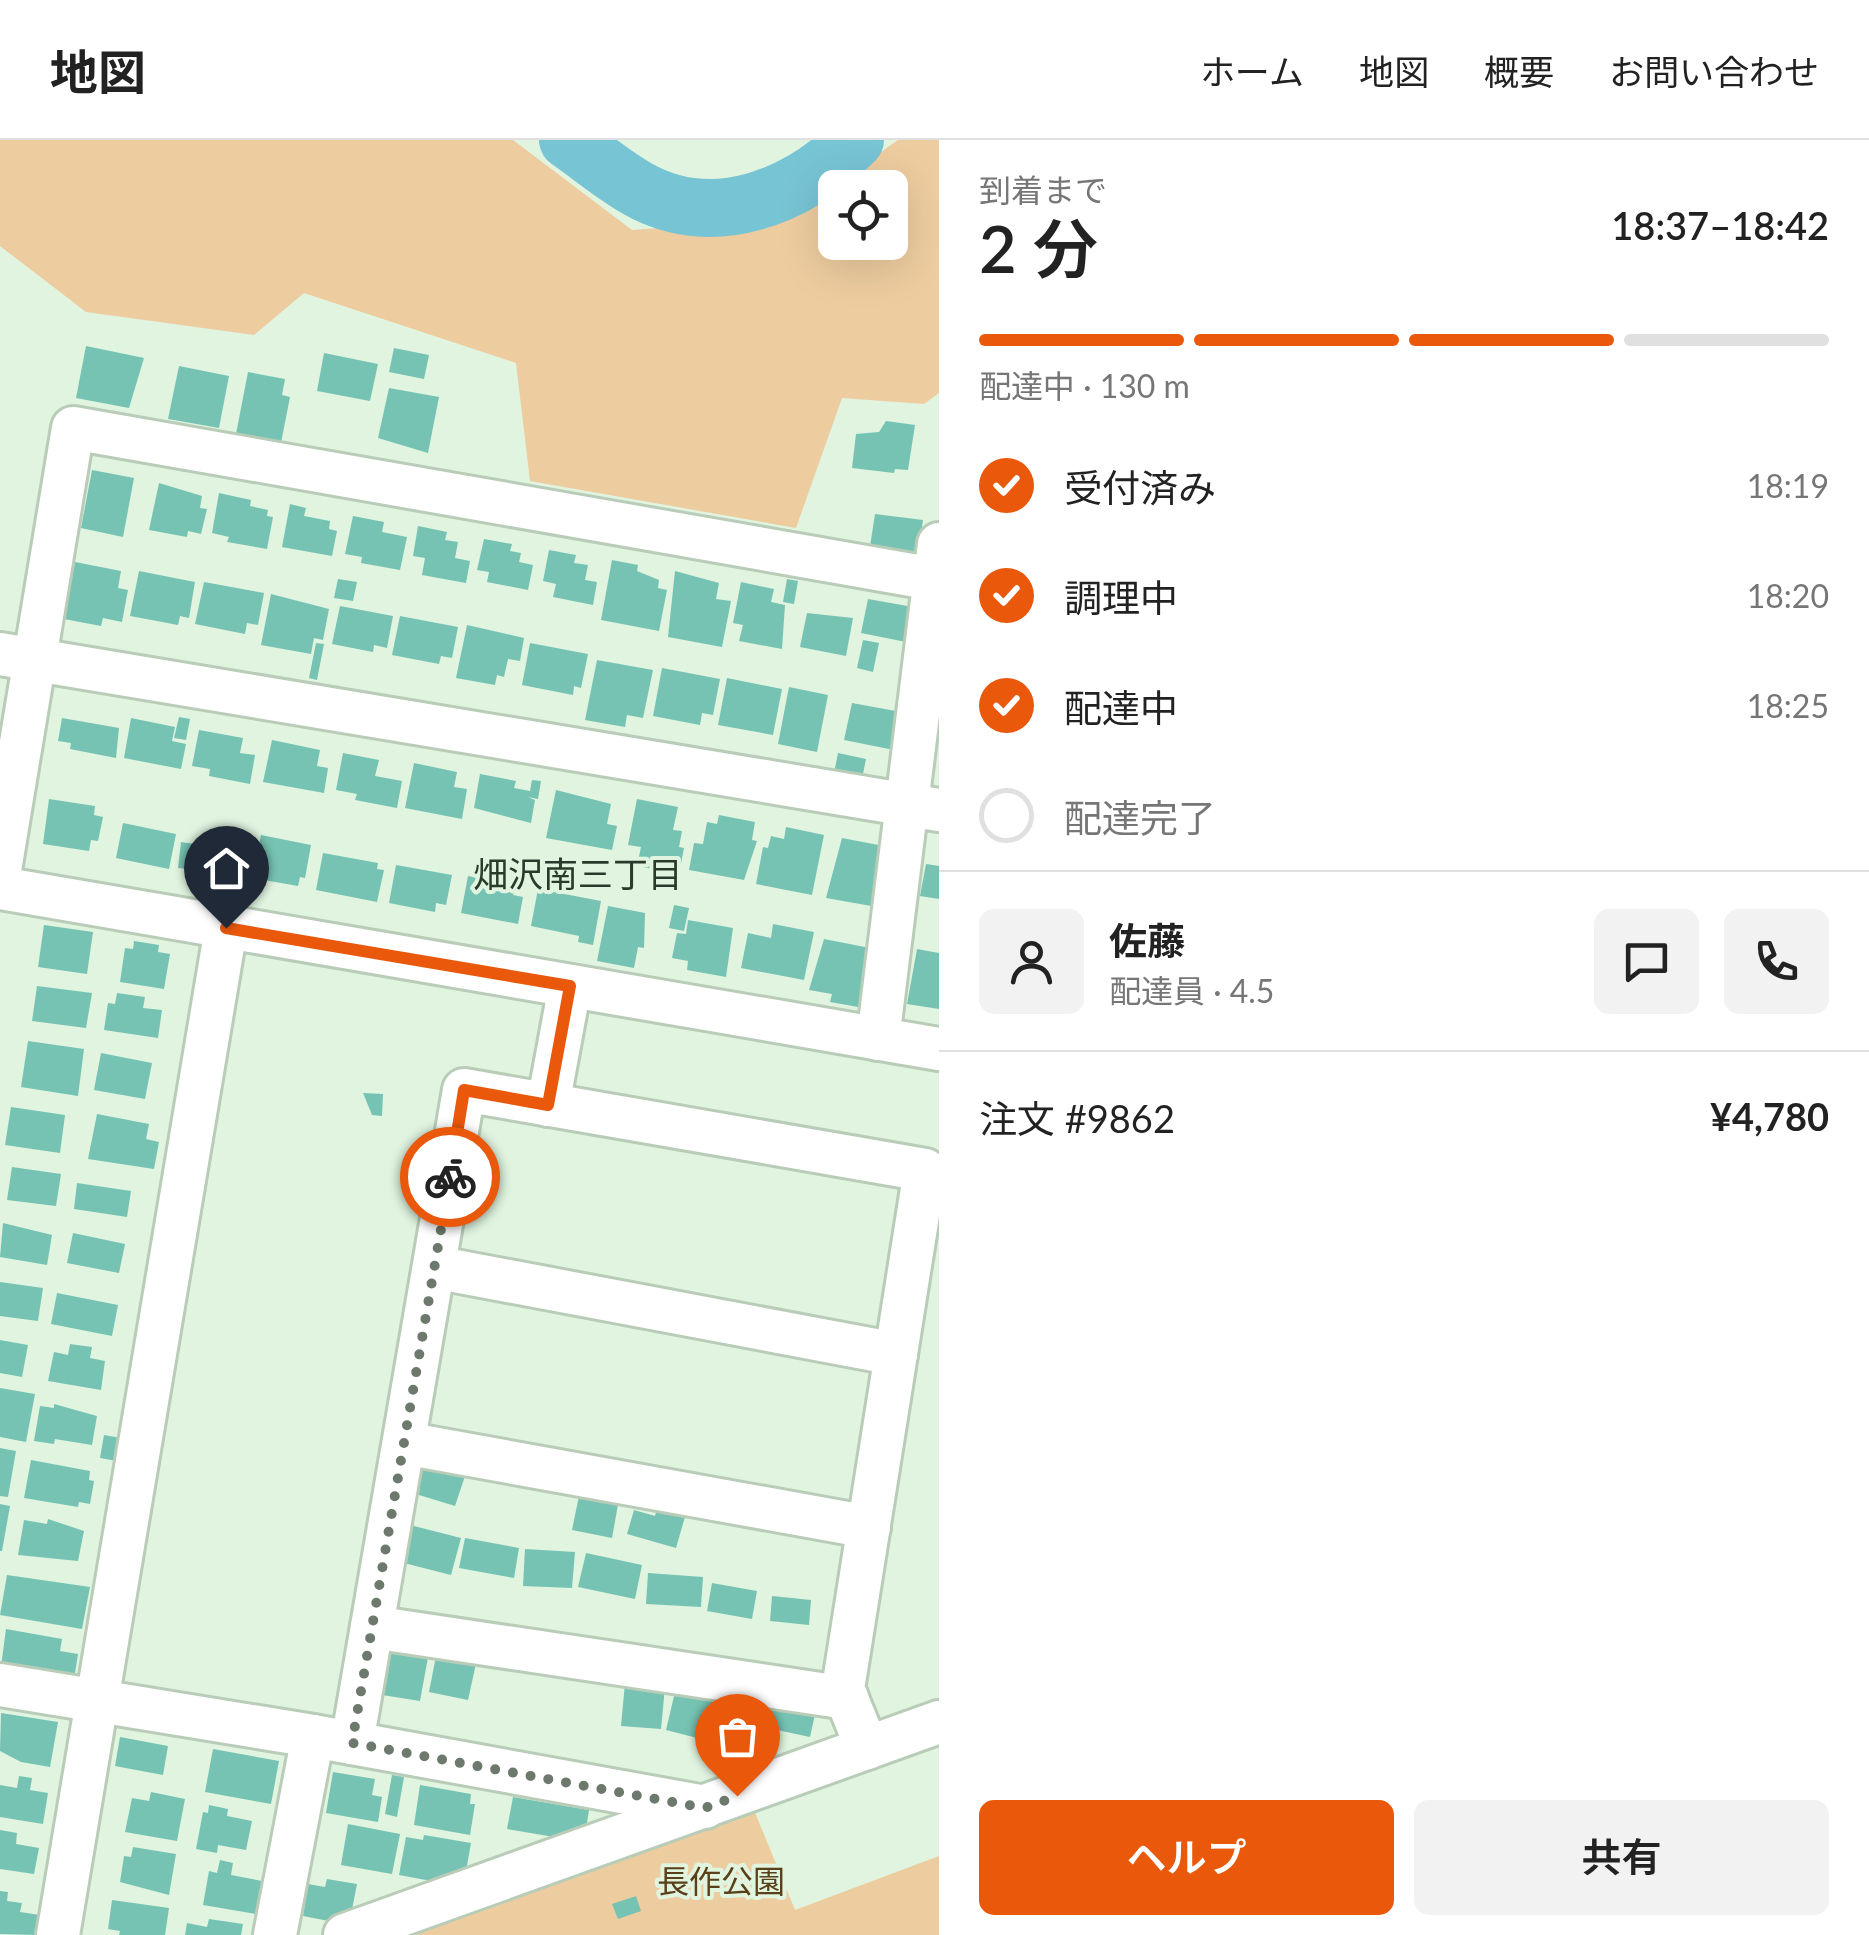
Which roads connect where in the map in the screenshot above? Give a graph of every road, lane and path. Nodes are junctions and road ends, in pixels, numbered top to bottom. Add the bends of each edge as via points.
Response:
1 (936, 562) edge
2 (18, 657) edge
3 (921, 806) edge
4 (0, 870) edge
5 (0, 888) edge
6 (226, 928) junction
7 (570, 986) junction
8 (878, 1039) junction
9 (939, 1048) edge
10 (548, 1105) junction
11 (434, 1267) junction
12 (896, 1354) junction
13 (404, 1442) junction
14 (869, 1527) junction
15 (372, 1627) junction
16 (0, 1686) edge
17 (847, 1698) junction
18 (96, 1699) junction
19 (939, 1722) edge
20 (333, 1740) junction
21 (867, 1748) junction
22 (705, 1808) junction
23 (403, 1925) edge
24 (58, 1935) edge
25 (275, 1935) edge
26 (345, 1935) edge

1 - 2 street via 72,428
1 - 3 street
2 - 3 street
2 - 4 street
3 - 8 street
5 - 6 street
6 - 7 street
6 - 18 street
7 - 8 street
7 - 10 street
8 - 9 street
10 - 11 street via 464,1090
10 - 12 street via 925,1170
11 - 12 street
11 - 13 street
12 - 14 street
13 - 14 street
13 - 15 street
14 - 17 street via 843,1689
15 - 17 street
15 - 20 street
16 - 18 street
17 - 21 street
18 - 20 street
18 - 24 street
19 - 21 street
20 - 22 street
20 - 25 street
21 - 22 street
22 - 23 street
23 - 26 street

